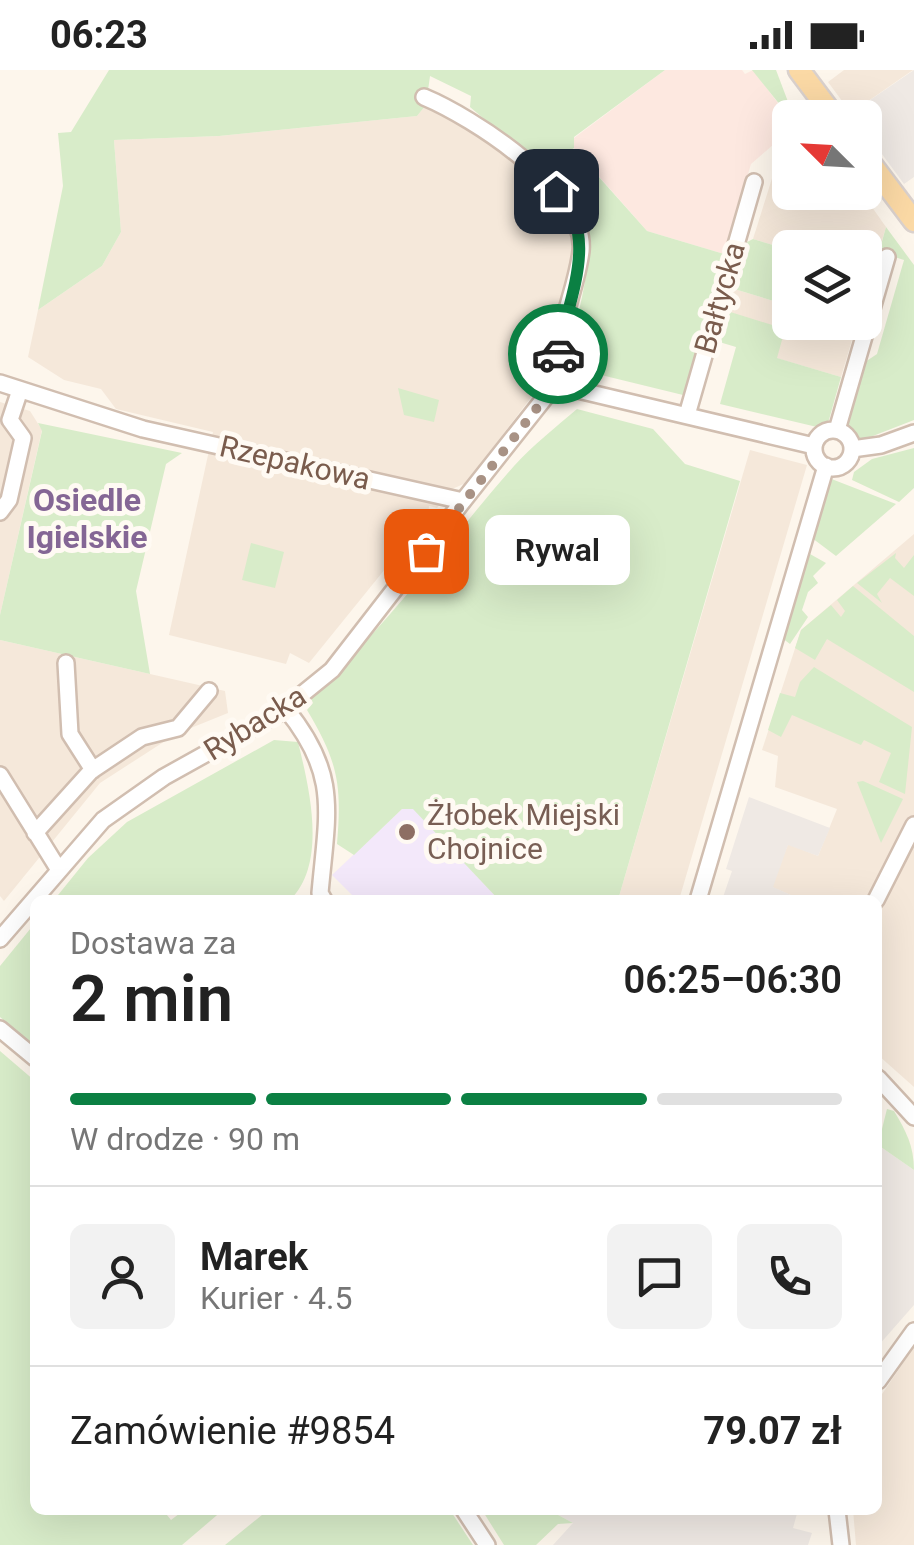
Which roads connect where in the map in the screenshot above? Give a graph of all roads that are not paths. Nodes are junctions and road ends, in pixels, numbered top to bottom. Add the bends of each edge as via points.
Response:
1 (800, 70) edge
2 (424, 97) dead end
3 (822, 100) edge
4 (882, 179) edge
5 (754, 182) dead end
6 (914, 221) edge
7 (887, 256) dead end
8 (0, 382) edge
9 (561, 386) junction
10 (20, 390) junction
11 (687, 415) junction
12 (837, 430) junction
13 (914, 433) edge
14 (814, 446) junction
15 (852, 449) junction
16 (826, 466) junction
17 (463, 501) junction
18 (0, 512) edge
19 (66, 663) dead end
20 (210, 692) dead end
21 (286, 709) junction
22 (93, 770) junction
23 (0, 775) edge
24 (914, 825) edge
25 (35, 834) junction
26 (59, 870) junction
27 (37, 895) edge
28 (322, 895) edge
29 (699, 895) edge
30 (879, 895) edge
31 (30, 903) edge
32 (0, 938) edge
33 (0, 1029) edge
34 (30, 1054) edge
35 (882, 1082) edge
36 (914, 1117) edge
37 (914, 1331) edge
38 (882, 1375) edge
39 (467, 1515) edge
40 (838, 1515) edge
41 (487, 1545) edge
42 (842, 1545) edge

1 - 3 main road
2 - 9 street via 472,120 572,212 581,250 556,364
4 - 6 main road
5 - 11 street, Bałtycka
7 - 12 street
8 - 10 street, Rzepakowa
9 - 11 street
9 - 17 street
10 - 17 street, Rzepakowa via 143,429
10 - 18 street via 10,420 24,438 10,500
11 - 14 street
12 - 14 street via 820,435
12 - 15 street
13 - 15 street
14 - 16 street
15 - 16 street via 843,464
16 - 29 street
17 - 21 street, Rybacka via 332,670
19 - 22 street via 70,734
20 - 22 street via 178,728 142,737
21 - 26 street, Rybacka via 131,798
21 - 28 street via 326,776
22 - 25 street
23 - 25 street
24 - 30 street
25 - 26 street
26 - 27 street, Rybacka
31 - 32 street, Rybacka
33 - 34 street
35 - 36 street
37 - 38 street
39 - 41 street
40 - 42 street

